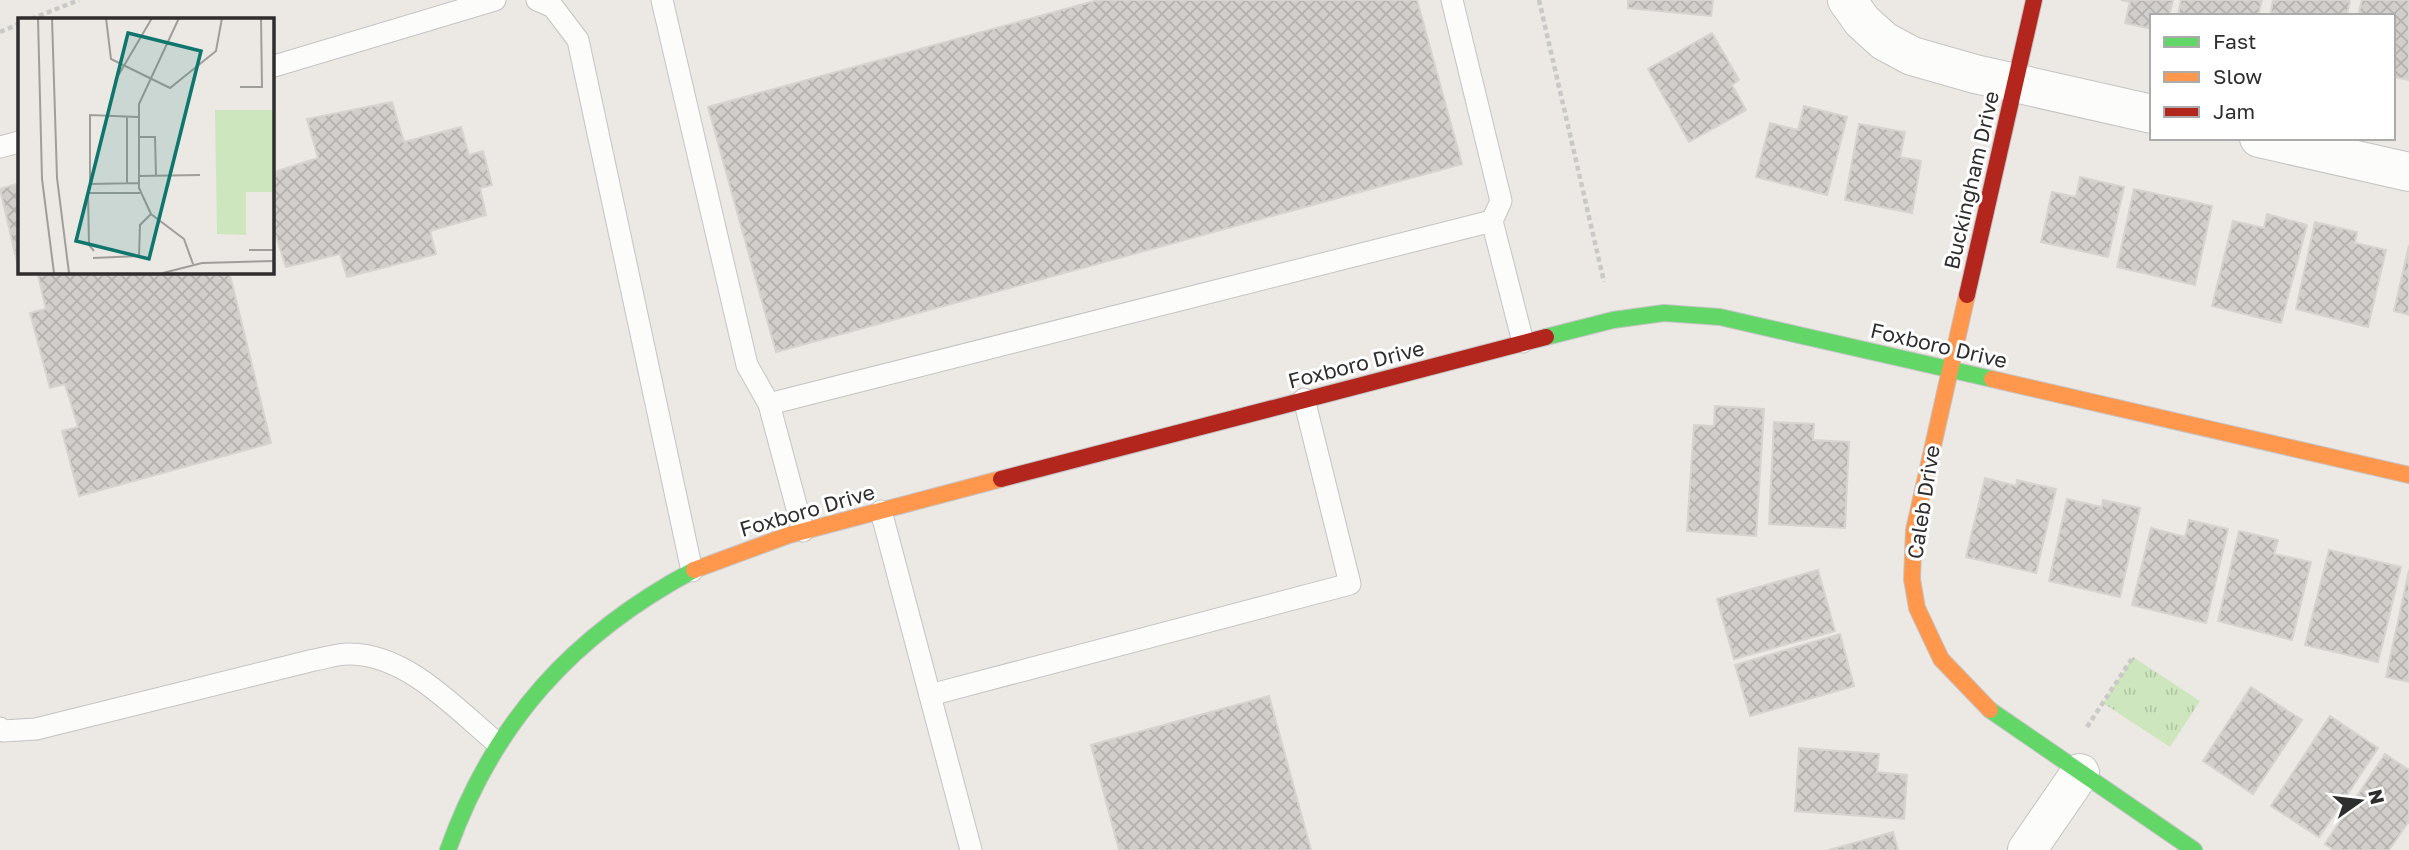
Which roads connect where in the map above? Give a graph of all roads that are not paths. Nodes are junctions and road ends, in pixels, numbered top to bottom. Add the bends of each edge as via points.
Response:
1 (495, 0) edge
2 (537, 0) edge
3 (662, 0) edge
4 (1452, 0) edge
5 (1847, 0) edge
6 (2034, 0) edge
7 (273, 66) edge
8 (2015, 83) junction
9 (2150, 114) edge
10 (2268, 140) edge
11 (18, 142) edge
12 (0, 147) edge
13 (2409, 172) edge
14 (1492, 221) junction
15 (1523, 342) junction
16 (1948, 370) junction
17 (1304, 399) junction
18 (769, 404) junction
19 (2409, 475) edge
20 (881, 511) junction
21 (803, 531) junction
22 (692, 571) junction
23 (930, 695) junction
24 (0, 728) edge
25 (497, 743) junction
26 (2080, 773) junction
27 (448, 850) edge
28 (971, 850) edge
29 (2027, 850) edge
30 (2194, 850) edge

1 - 7 lane
2 - 22 lane via 553,7 578,40
3 - 18 lane via 747,365
4 - 14 lane via 1501,201
5 - 8 street via 1884,41 1912,56
6 - 8 street, Buckingham Drive
8 - 9 street
8 - 16 street, Buckingham Drive
10 - 13 street
11 - 12 lane
14 - 15 lane
14 - 18 lane
15 - 16 street, Foxboro Drive via 1664,313 1720,317
15 - 17 street, Foxboro Drive
16 - 19 street, Foxboro Drive
16 - 26 street, Caleb Drive via 1914,530 1912,579 1917,608 1941,659 1962,683
17 - 20 street, Foxboro Drive
17 - 23 lane via 1350,584
18 - 21 lane
20 - 21 street, Foxboro Drive
20 - 23 lane
21 - 22 street, Foxboro Drive
22 - 25 street, Foxboro Drive via 612,621 573,656
23 - 28 lane
24 - 25 lane via 36,729 350,653 378,658 419,680
25 - 27 street, Foxboro Drive
26 - 29 street
26 - 30 street, Caleb Drive

